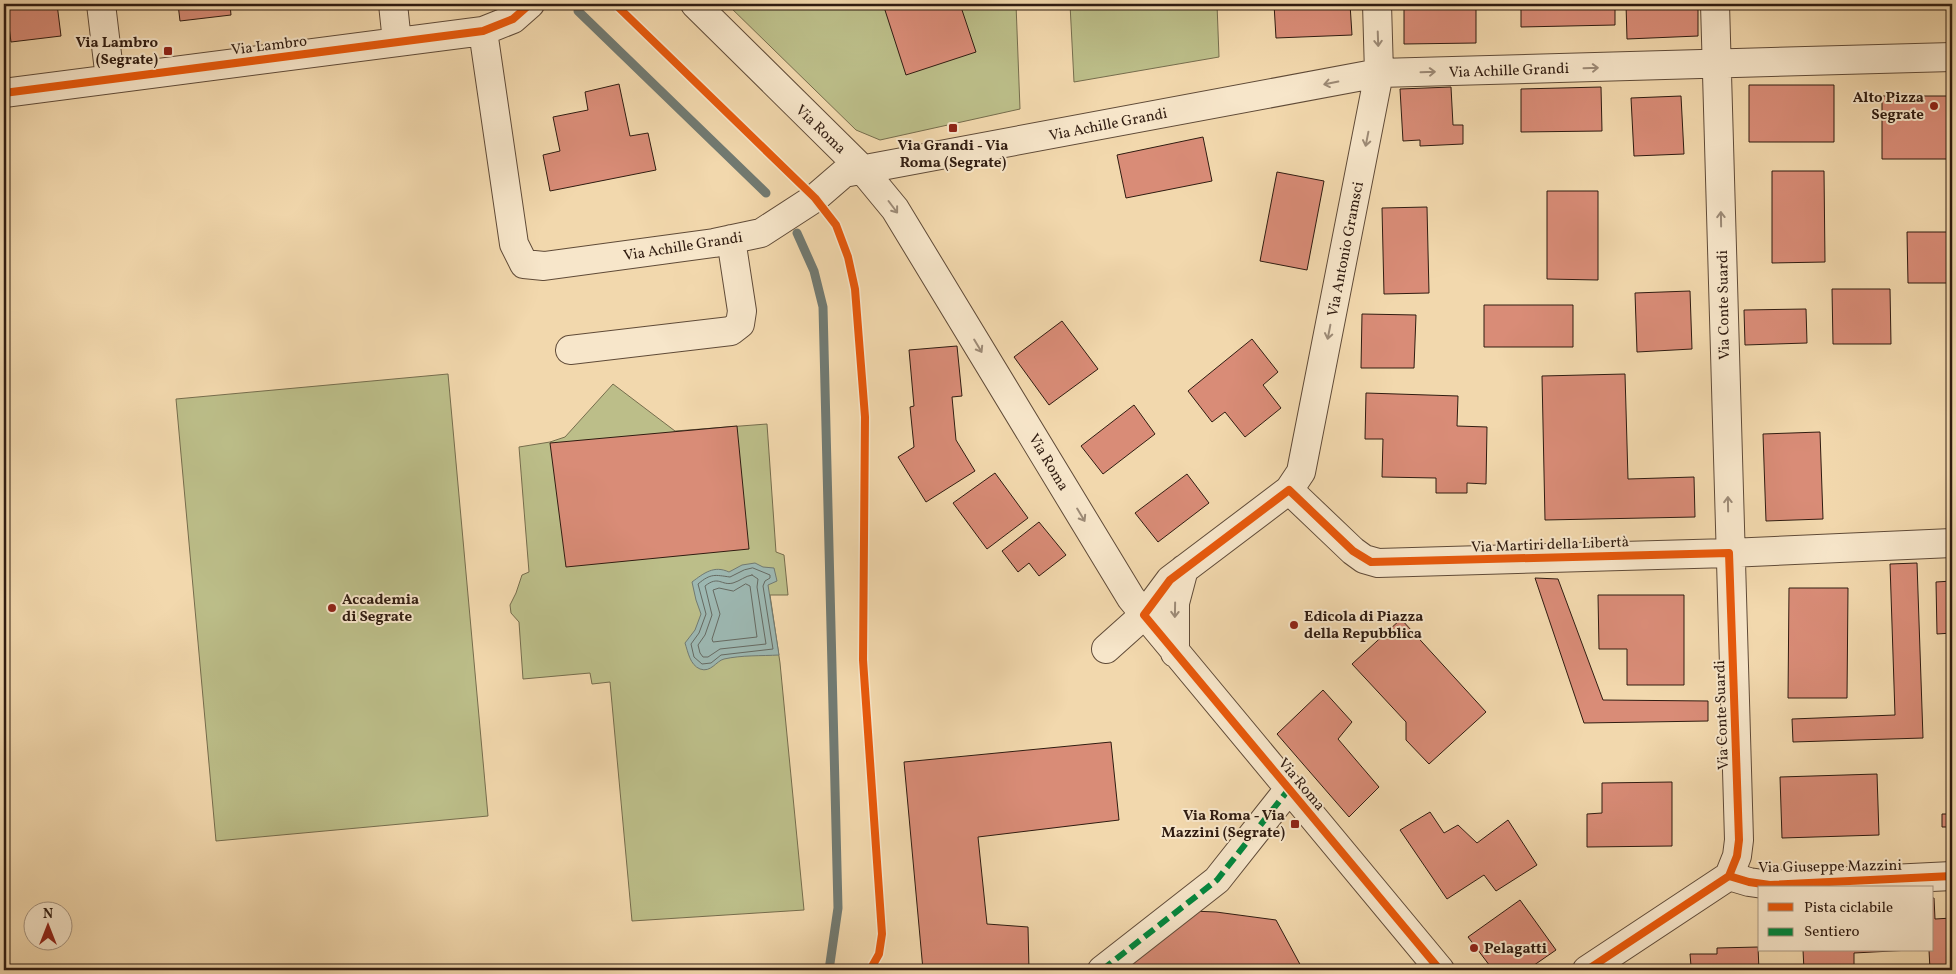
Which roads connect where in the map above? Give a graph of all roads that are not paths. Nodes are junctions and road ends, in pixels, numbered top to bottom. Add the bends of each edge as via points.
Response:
1 (101, 4) edge
2 (393, 4) edge
3 (530, 4) edge
4 (695, 4) edge
5 (1377, 4) edge
6 (1715, 4) edge
7 (483, 31) junction
8 (398, 42) junction
9 (1952, 57) edge
10 (1717, 64) junction
11 (1379, 74) junction
12 (110, 80) junction
13 (4, 93) edge
14 (862, 170) junction
15 (731, 240) junction
16 (570, 350) dead end
17 (1289, 490) junction
18 (1952, 543) edge
19 (1729, 553) junction
20 (1185, 568) junction
21 (1144, 614) junction
22 (1106, 649) dead end
23 (1175, 652) junction
24 (1289, 789) junction
25 (1729, 876) junction
26 (1952, 876) edge
27 (1102, 970) edge
28 (1440, 970) edge
29 (1587, 970) edge

1 - 12 street
2 - 8 street
3 - 7 street, Via Lambro via 513,20
4 - 14 street, Via Roma
5 -> 11 street, Via Antonio Gramsci
6 - 10 street, Via Conte Suardi
7 - 8 street, Via Lambro
7 - 15 street, Via Achille Grandi via 514,244 524,264 544,266
8 - 12 street, Via Lambro
9 - 10 street, Via Achille Grandi
11 -> 10 street, Via Achille Grandi
19 -> 10 street, Via Conte Suardi
11 -> 14 street, Via Achille Grandi
11 -> 17 street, Via Antonio Gramsci via 1303,464
12 - 13 street, Via Lambro
14 - 15 street, Via Achille Grandi via 844,174 761,234
14 -> 21 street, Via Roma via 895,210 1131,598
15 - 16 street via 742,311 740,324 731,331
17 - 19 street, Via Martiri della Libertà via 1353,551 1371,562
17 - 20 street
18 - 19 street, Via Martiri della Libertà
19 - 25 street, Via Conte Suardi via 1739,840
20 - 21 street via 1162,590
20 -> 23 street via 1175,602
21 - 22 street
21 - 23 street, Via Roma
23 - 24 street, Via Roma
24 - 27 street via 1216,880
24 - 28 street, Via Roma
25 - 26 street, Via Giuseppe Mazzini via 1770,884
25 - 29 street

